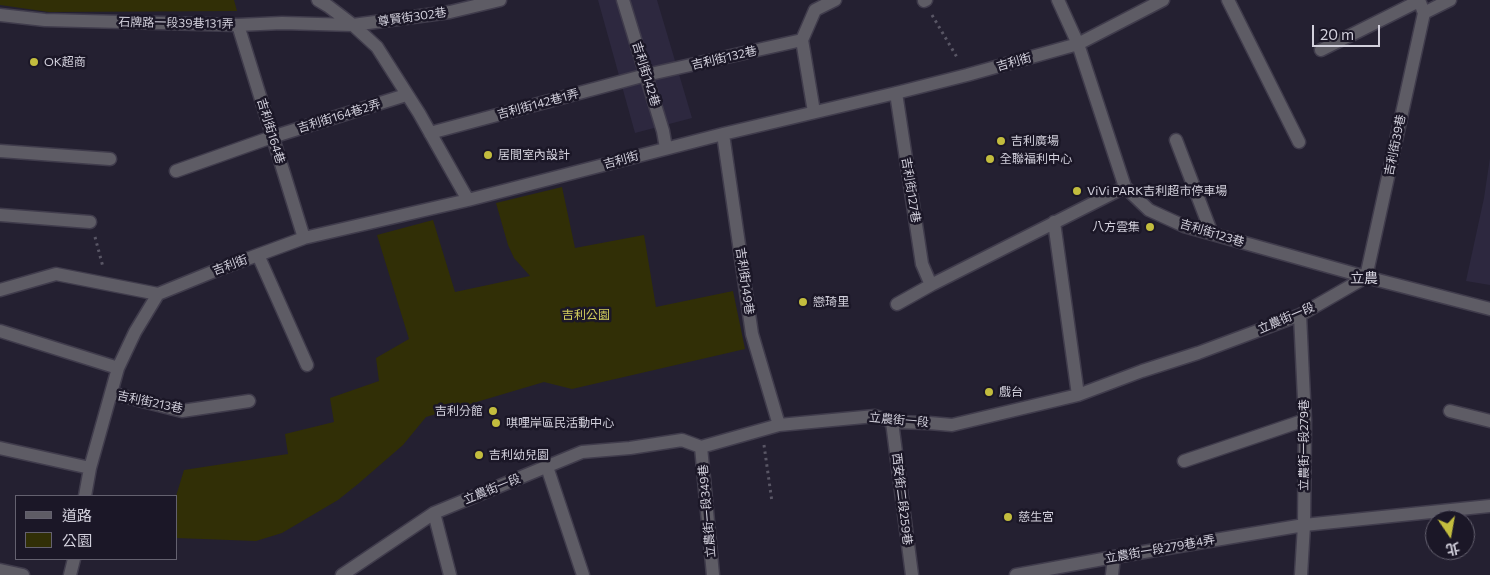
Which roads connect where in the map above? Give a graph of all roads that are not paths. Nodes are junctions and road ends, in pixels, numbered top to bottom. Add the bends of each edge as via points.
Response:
1 (318, 0) edge
2 (500, 0) edge
3 (623, 0) edge
4 (835, 0) edge
5 (1058, 0) edge
6 (1163, 0) edge
7 (1228, 0) edge
8 (1419, 0) edge
9 (1450, 0) edge
10 (1424, 13) junction
11 (0, 15) edge
12 (238, 25) junction
13 (353, 25) junction
14 (802, 40) junction
15 (1078, 44) junction
16 (1321, 50) dead end
17 (646, 75) junction
18 (896, 93) junction
19 (406, 95) junction
20 (814, 112) junction
21 (430, 134) junction
22 (724, 134) junction
23 (272, 137) junction
24 (1176, 140) dead end
25 (1300, 142) dead end
26 (666, 148) junction
27 (0, 151) edge
28 (110, 159) dead end
29 (176, 171) dead end
30 (1125, 187) junction
31 (468, 200) junction
32 (0, 215) edge
33 (90, 222) road end
34 (1054, 222) junction
35 (1212, 234) junction
36 (304, 238) junction
37 (258, 255) junction
38 (1366, 278) junction
39 (931, 285) junction
40 (0, 290) edge
41 (158, 294) junction
42 (897, 304) dead end
43 (1490, 309) edge
44 (1300, 315) junction
45 (0, 331) edge
46 (307, 365) dead end
47 (118, 368) junction
48 (111, 393) junction
49 (1078, 395) junction
50 (249, 401) dead end
51 (1450, 411) dead end
52 (1305, 420) junction
53 (1490, 421) edge
54 (892, 422) junction
55 (779, 425) junction
56 (701, 446) junction
57 (0, 448) edge
58 (1184, 461) dead end
59 (547, 467) junction
60 (90, 468) junction
61 (85, 495) edge
62 (1490, 506) edge
63 (434, 513) junction
64 (1304, 525) junction
65 (1114, 557) junction
66 (74, 560) edge
67 (0, 570) edge
68 (23, 575) edge
69 (70, 575) edge
70 (342, 575) edge
71 (450, 575) edge
72 (583, 575) edge
73 (713, 575) edge
74 (912, 575) edge
75 (1016, 575) edge
76 (1112, 575) edge
77 (1301, 575) edge

1 - 13 street
2 - 13 street, 尊賢街302巷 via 450,12
3 - 17 street, 吉利街142巷
4 - 14 street via 815,10
5 - 15 street, 吉利街123巷
6 - 15 street, 吉利街
7 - 25 street
8 - 10 street
8 - 16 street
9 - 10 street
10 - 38 street, 吉利街39巷
11 - 12 street, 石牌路一段39巷131弄 via 45,20
12 - 13 street, 石牌路一段39巷131弄
12 - 23 street, 吉利街164巷
13 - 19 street via 377,47
14 - 17 street, 吉利街132巷
14 - 20 street
15 - 18 street, 吉利街
15 - 30 street, 吉利街123巷
17 - 21 street, 吉利街142巷1弄
17 - 26 street, 吉利街142巷
18 - 20 street, 吉利街
18 - 39 street, 吉利街127巷 via 922,264
19 - 21 street
19 - 23 street, 吉利街164巷2弄
20 - 22 street, 吉利街
21 - 31 street
22 - 26 street, 吉利街
22 - 55 street, 吉利街149巷 via 752,334
23 - 29 street, 吉利街164巷2弄
23 - 36 street, 吉利街164巷
24 - 35 street
26 - 31 street, 吉利街
27 - 28 street
30 - 34 street
30 - 35 street, 吉利街123巷 via 1149,210
31 - 36 street, 吉利街
32 - 33 street
34 - 39 street
34 - 49 street
35 - 38 street, 吉利街123巷
36 - 37 street, 吉利街
37 - 41 street, 吉利街
37 - 46 street
38 - 43 street
38 - 44 street, 立農街一段
39 - 42 street
40 - 41 street via 56,274
41 - 47 street
44 - 49 street, 立農街一段
44 - 52 street, 立農街一段279巷
45 - 47 street
47 - 48 street
48 - 50 street, 吉利街213巷 via 182,411
48 - 60 street
49 - 54 street, 立農街一段 via 952,425
51 - 53 street
52 - 58 street
52 - 64 street, 立農街一段279巷
54 - 55 street, 立農街一段 via 875,416
54 - 74 street, 西安街二段259巷
55 - 56 street, 立農街一段
56 - 59 street, 立農街一段 via 682,440 582,452
56 - 73 street, 立農街一段349巷
57 - 60 street
59 - 63 street, 立農街一段
59 - 72 street
60 - 61 street
62 - 64 street, 立農街一段279巷4弄
63 - 70 street, 立農街一段
63 - 71 street
64 - 65 street, 立農街一段279巷4弄
64 - 77 street, 立農街一段279巷
65 - 75 street, 立農街一段279巷4弄
65 - 76 street
66 - 69 street
67 - 68 street

